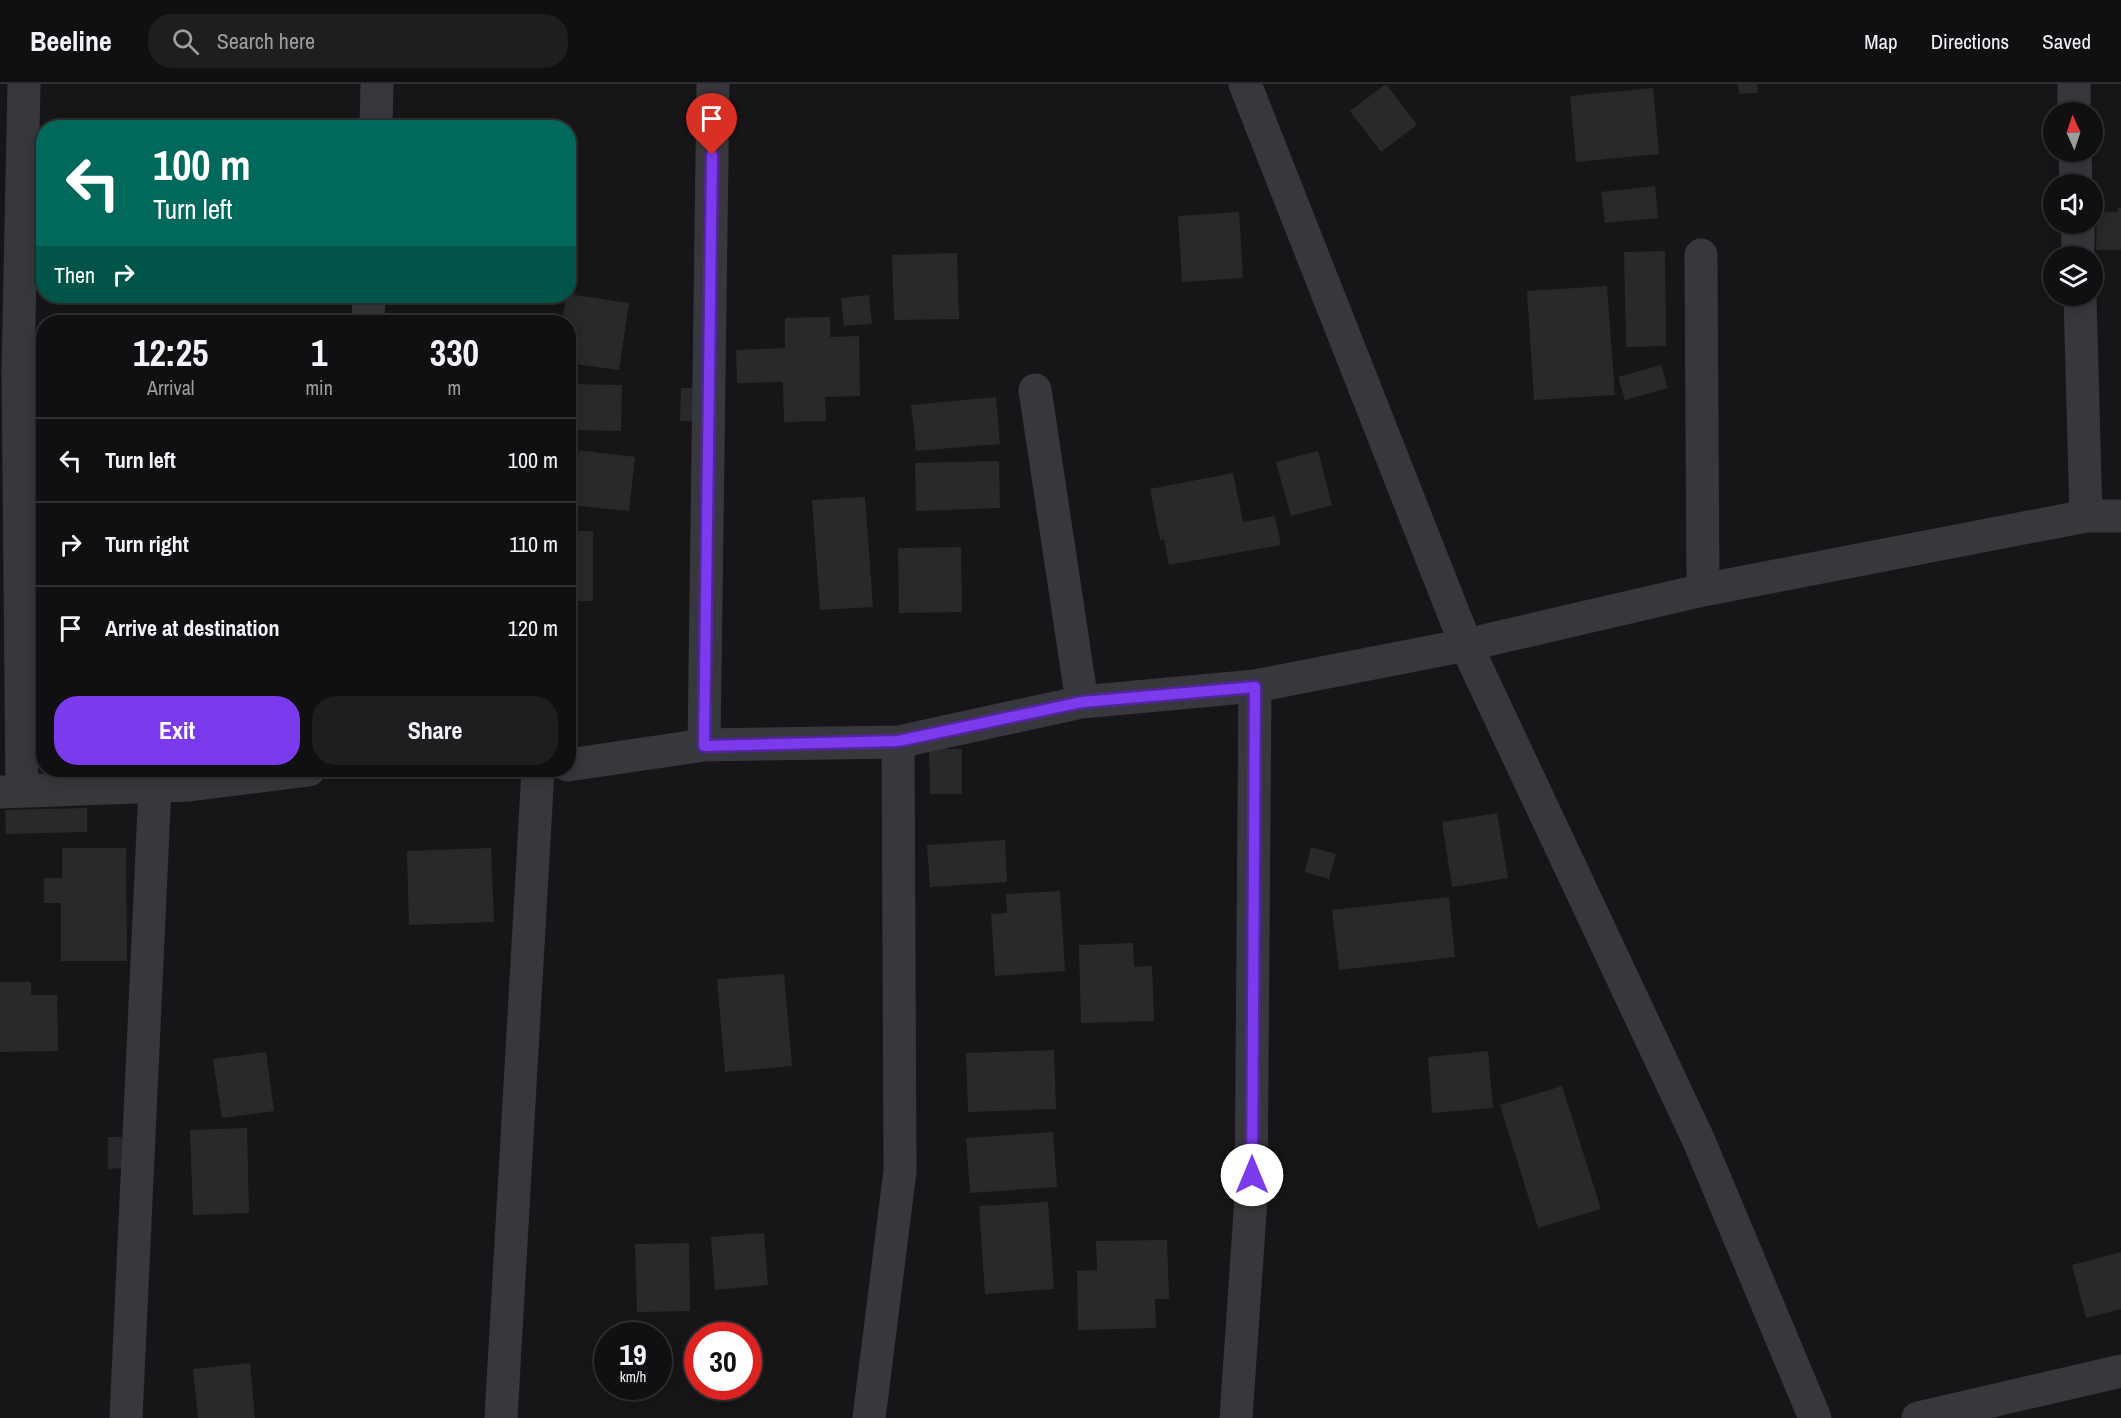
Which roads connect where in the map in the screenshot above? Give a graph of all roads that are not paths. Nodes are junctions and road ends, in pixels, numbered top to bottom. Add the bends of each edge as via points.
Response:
1 (24, 84) edge
2 (377, 84) edge
3 (713, 84) edge
4 (1245, 84) edge
5 (2073, 84) edge
6 (2074, 102) edge
7 (376, 120) edge
8 (1701, 255) dead end
9 (2080, 306) edge
10 (1035, 390) dead end
11 (2086, 516) junction
12 (2121, 516) edge
13 (1703, 590) junction
14 (1466, 645) junction
15 (1255, 687) junction
16 (1082, 702) junction
17 (898, 741) junction
18 (704, 746) junction
19 (576, 764) edge
20 (253, 777) edge
21 (538, 777) edge
22 (155, 787) junction
23 (11, 792) edge
24 (2121, 1371) edge
25 (126, 1418) edge
26 (501, 1418) edge
27 (869, 1418) edge
28 (1236, 1418) edge
29 (1815, 1418) edge
30 (1918, 1418) edge

1 - 23 street
2 - 7 street
3 - 18 street
4 - 14 street
5 - 6 street
8 - 13 street
9 - 11 street
10 - 16 street
11 - 12 street
11 - 13 street
13 - 14 street
14 - 15 street
14 - 29 street via 1699,1141
15 - 16 street
15 - 28 street via 1251,1198
16 - 17 street
17 - 18 street
17 - 27 street via 900,1171
18 - 19 street
20 - 22 street
21 - 26 street
22 - 23 street
22 - 25 street
24 - 30 street

